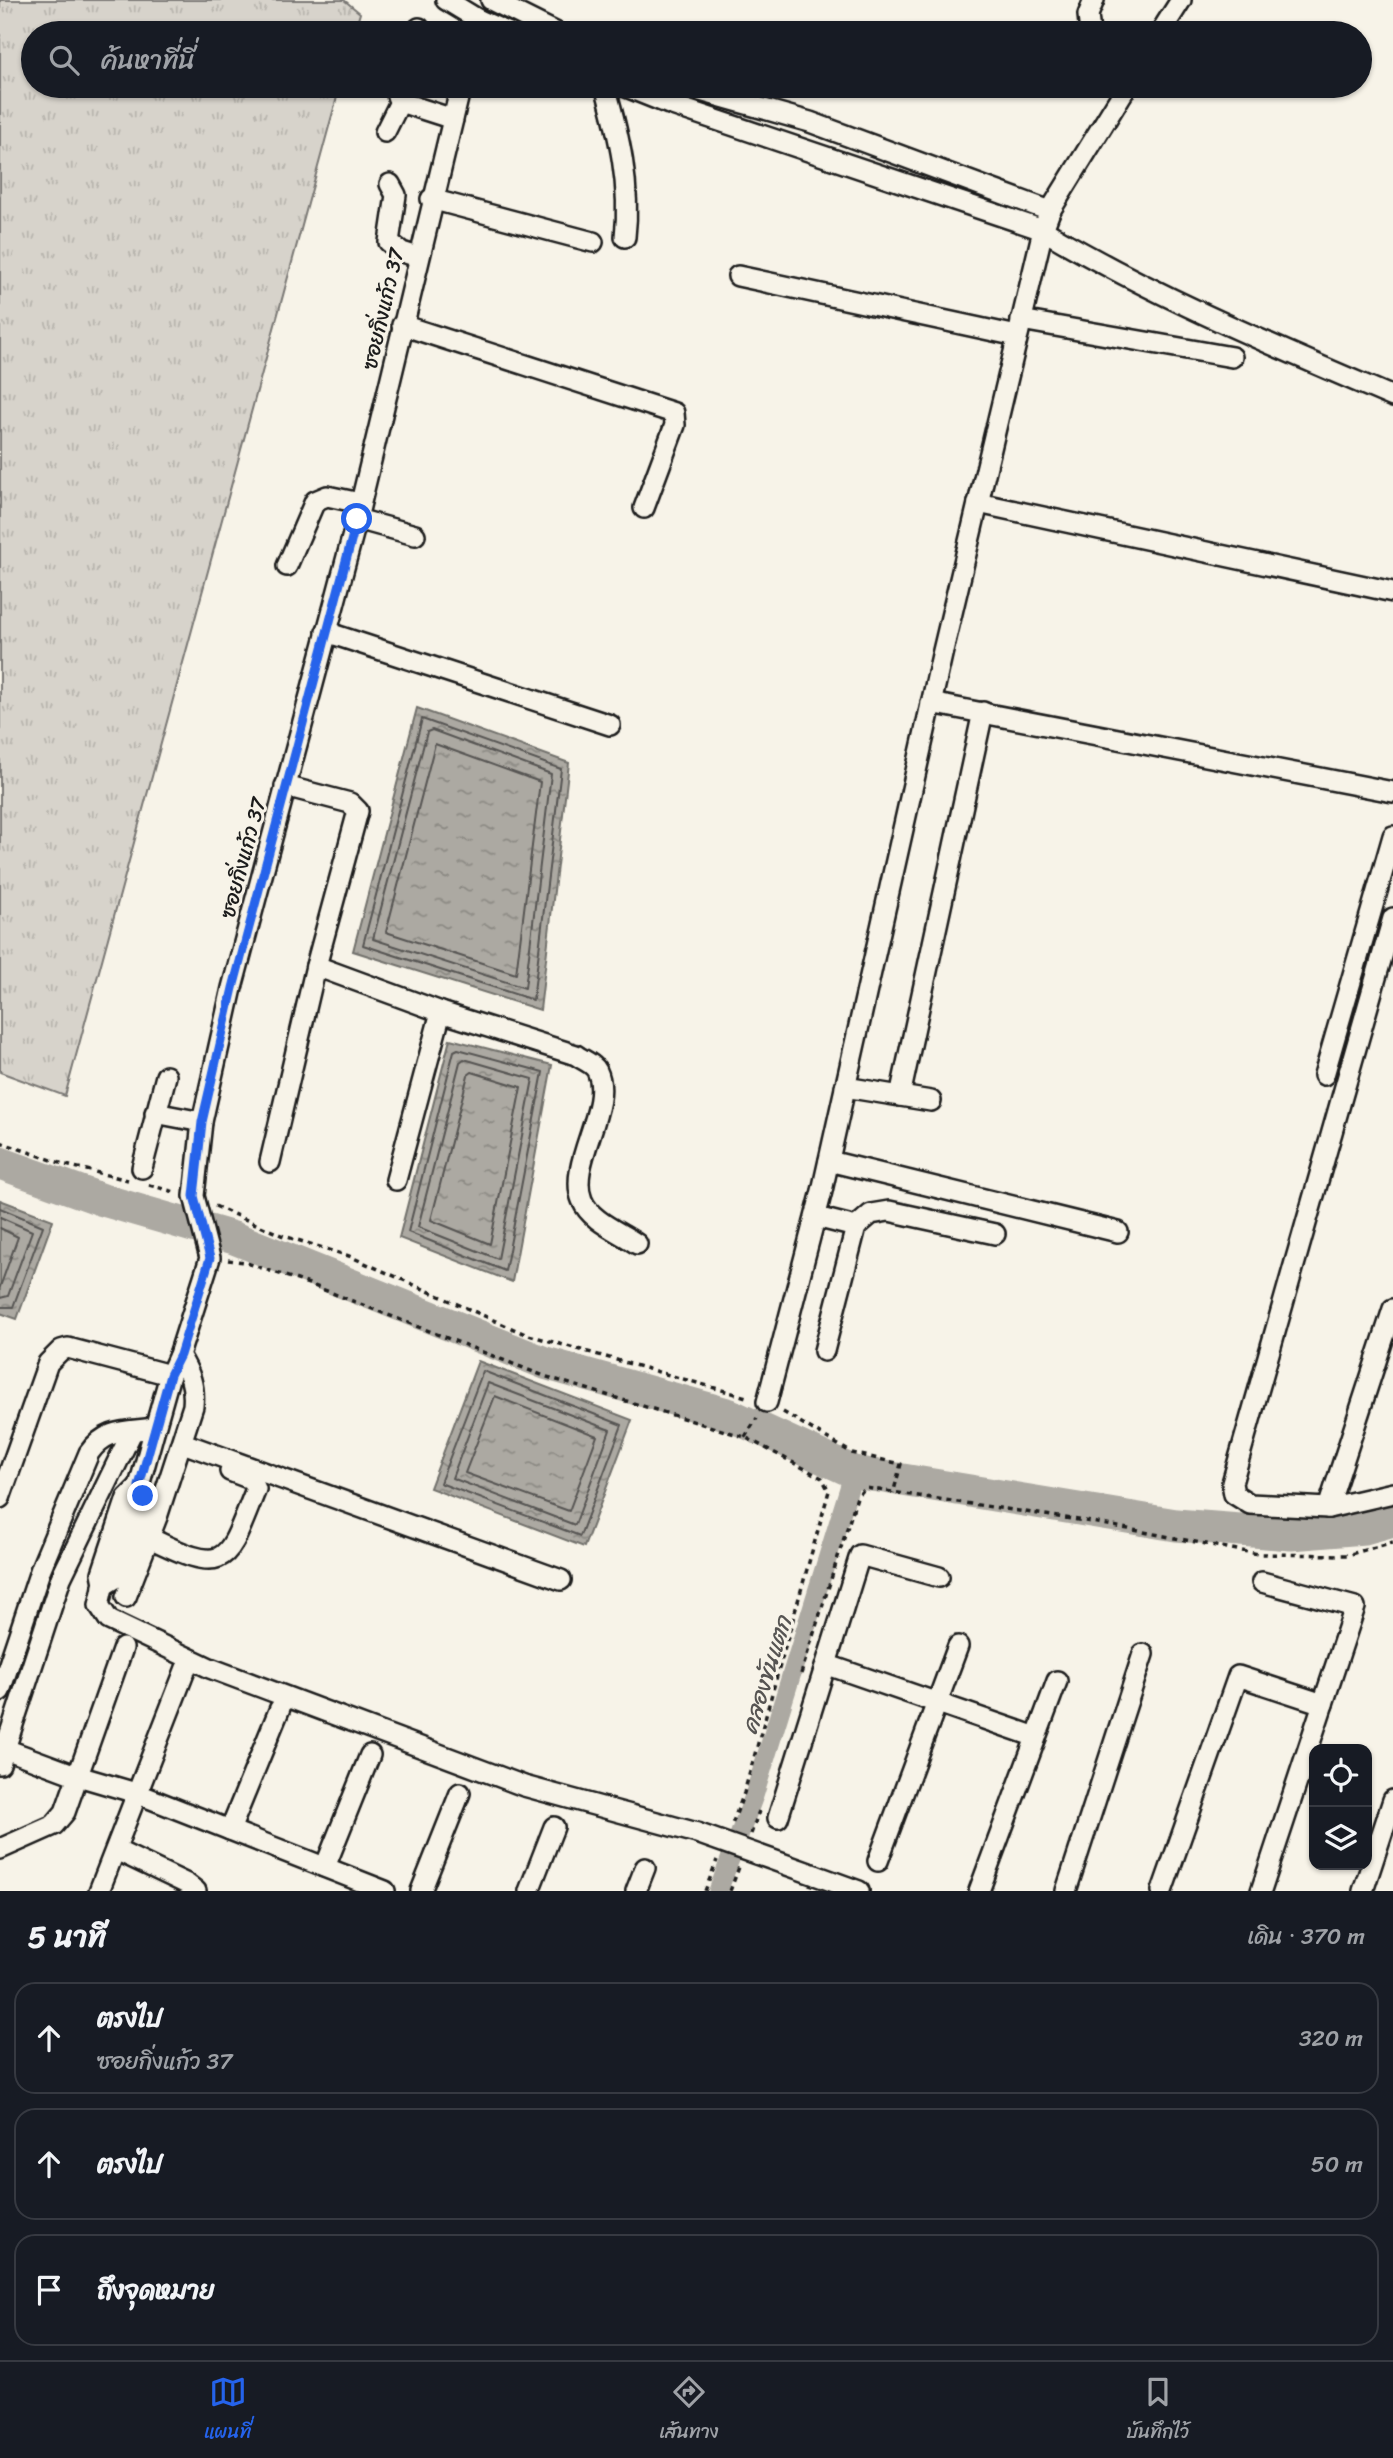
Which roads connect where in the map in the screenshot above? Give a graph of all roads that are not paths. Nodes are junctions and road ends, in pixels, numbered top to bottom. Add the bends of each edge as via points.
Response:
1 (446, 0) edge
2 (491, 0) edge
3 (1094, 0) edge
4 (1181, 0) edge
5 (471, 21) edge
6 (533, 21) edge
7 (1089, 21) edge
8 (1168, 21) edge
9 (398, 98) edge
10 (408, 98) edge
11 (458, 98) edge
12 (607, 98) edge
13 (654, 98) edge
14 (725, 98) edge
15 (1120, 98) edge
16 (453, 119) junction
17 (385, 132) dead end
18 (390, 184) dead end
19 (432, 200) junction
20 (1049, 211) junction
21 (1042, 230) junction
22 (625, 237) dead end
23 (593, 242) dead end
24 (418, 257) junction
25 (737, 276) dead end
26 (402, 325) junction
27 (1019, 328) junction
28 (1232, 357) dead end
29 (1393, 397) edge
30 (978, 503) junction
31 (644, 508) dead end
32 (358, 511) junction
33 (415, 535) dead end
34 (287, 566) dead end
35 (1393, 592) edge
36 (326, 632) junction
37 (931, 704) junction
38 (983, 712) junction
39 (610, 725) dead end
40 (285, 786) junction
41 (1393, 792) edge
42 (1393, 836) edge
43 (1393, 918) edge
44 (316, 966) junction
45 (441, 1012) junction
46 (1324, 1074) dead end
47 (166, 1076) dead end
48 (845, 1087) junction
49 (900, 1096) junction
50 (931, 1101) dead end
51 (155, 1113) junction
52 (202, 1122) junction
53 (829, 1161) junction
54 (270, 1163) dead end
55 (139, 1178) road end
56 (396, 1180) dead end
57 (816, 1217) junction
58 (856, 1227) junction
59 (1118, 1232) dead end
60 (995, 1234) dead end
61 (637, 1244) dead end
62 (1393, 1309) edge
63 (824, 1351) dead end
64 (180, 1355) junction
65 (170, 1375) junction
66 (767, 1402) road end
67 (155, 1428) junction
68 (132, 1432) junction
69 (182, 1446) junction
70 (139, 1486) junction
71 (1393, 1493) edge
72 (0, 1498) edge
73 (1328, 1508) junction
74 (149, 1513) junction
75 (55, 1534) junction
76 (150, 1538) junction
77 (76, 1544) junction
78 (41, 1568) junction
79 (939, 1577) dead end
80 (61, 1578) junction
81 (561, 1580) dead end
82 (1262, 1582) dead end
83 (103, 1586) junction
84 (126, 1597) dead end
85 (958, 1646) dead end
86 (123, 1648) dead end
87 (1143, 1654) dead end
88 (828, 1665) junction
89 (186, 1668) dead end
90 (1057, 1681) dead end
91 (0, 1691) edge
92 (937, 1703) junction
93 (1323, 1704) junction
94 (280, 1708) dead end
95 (1036, 1737) junction
96 (2, 1753) edge
97 (370, 1755) dead end
98 (78, 1776) junction
99 (136, 1793) junction
100 (460, 1793) dead end
101 (1393, 1800) edge
102 (778, 1818) dead end
103 (554, 1827) dead end
104 (230, 1830) junction
105 (0, 1849) edge
106 (116, 1850) junction
107 (878, 1861) dead end
108 (325, 1867) junction
109 (645, 1868) dead end
110 (99, 1891) edge
111 (196, 1891) edge
112 (385, 1891) edge
113 (421, 1891) edge
114 (529, 1891) edge
115 (636, 1891) edge
116 (859, 1891) edge
117 (979, 1891) edge
118 (1066, 1891) edge
119 (1162, 1891) edge
120 (1261, 1891) edge
121 (1363, 1891) edge

1 - 5 street
2 - 6 street
3 - 7 street
4 - 8 street
9 - 17 street
10 - 16 street
11 - 16 street, ซอยกิ่งแก้ว 37
12 - 22 street via 626,187
13 - 21 street
14 - 20 street via 810,122
15 - 20 street
16 - 19 street, ซอยกิ่งแก้ว 37
18 - 24 street via 396,195 389,242
19 - 23 street
19 - 24 street, ซอยกิ่งแก้ว 37
20 - 21 street
21 - 27 street
21 - 29 street via 1176,302
24 - 26 street, ซอยกิ่งแก้ว 37
25 - 27 street
26 - 31 street via 674,412 675,425
26 - 32 street, ซอยกิ่งแก้ว 37
27 - 28 street
27 - 30 street
30 - 35 street
30 - 37 street
32 - 33 street
32 - 34 street via 327,496 316,500
32 - 36 street, ซอยกิ่งแก้ว 37
36 - 39 street
36 - 40 street, ซอยกิ่งแก้ว 37
37 - 38 street
37 - 48 street
38 - 41 street
38 - 49 street
40 - 44 street via 351,803 358,811
40 - 52 street, ซอยกิ่งแก้ว 37
42 - 46 street
43 - 73 street via 1232,1474 1234,1494 1250,1504
44 - 45 street
44 - 54 street
45 - 56 street
45 - 61 street via 576,1055 591,1064 600,1092 581,1176 582,1200 600,1221
47 - 51 street
48 - 49 street
48 - 53 street
49 - 50 street
51 - 52 street
51 - 55 street
52 - 64 street, ซอยกิ่งแก้ว 37 via 194,1196 210,1258
53 - 57 street
53 - 59 street
57 - 58 street
57 - 66 street
58 - 60 street via 871,1214 889,1211
58 - 63 street
62 - 73 street
64 - 65 street
64 - 69 street via 195,1390
65 - 67 street
65 - 72 street via 83,1351 61,1350 48,1363
67 - 68 street
67 - 70 street
68 - 75 street via 99,1439
68 - 77 street
69 - 74 street
69 - 76 street via 251,1479 256,1489 232,1549 222,1556 191,1558
69 - 81 street
70 - 74 street
70 - 83 street via 127,1498 102,1573
71 - 73 street
74 - 76 street
74 - 83 street via 116,1578
75 - 77 street
75 - 78 street
76 - 84 street
77 - 80 street
78 - 80 street
78 - 91 street
79 - 88 street via 860,1555
80 - 96 street
82 - 93 street via 1355,1607
83 - 116 street, bridge via 99,1605 108,1620 210,1668 524,1786 697,1833
85 - 92 street
86 - 98 street
87 - 118 street
88 - 92 street
88 - 102 street
89 - 99 street
90 - 95 street
92 - 95 street
92 - 107 street
93 - 119 street via 1238,1676
93 - 120 street
94 - 104 street
95 - 117 street
96 - 98 street
97 - 108 street
98 - 99 street
98 - 105 street via 65,1812 54,1825
99 - 104 street
99 - 106 street
100 - 113 street
101 - 121 street
103 - 114 street
104 - 108 street
106 - 110 street
106 - 111 street
108 - 112 street
109 - 115 street

